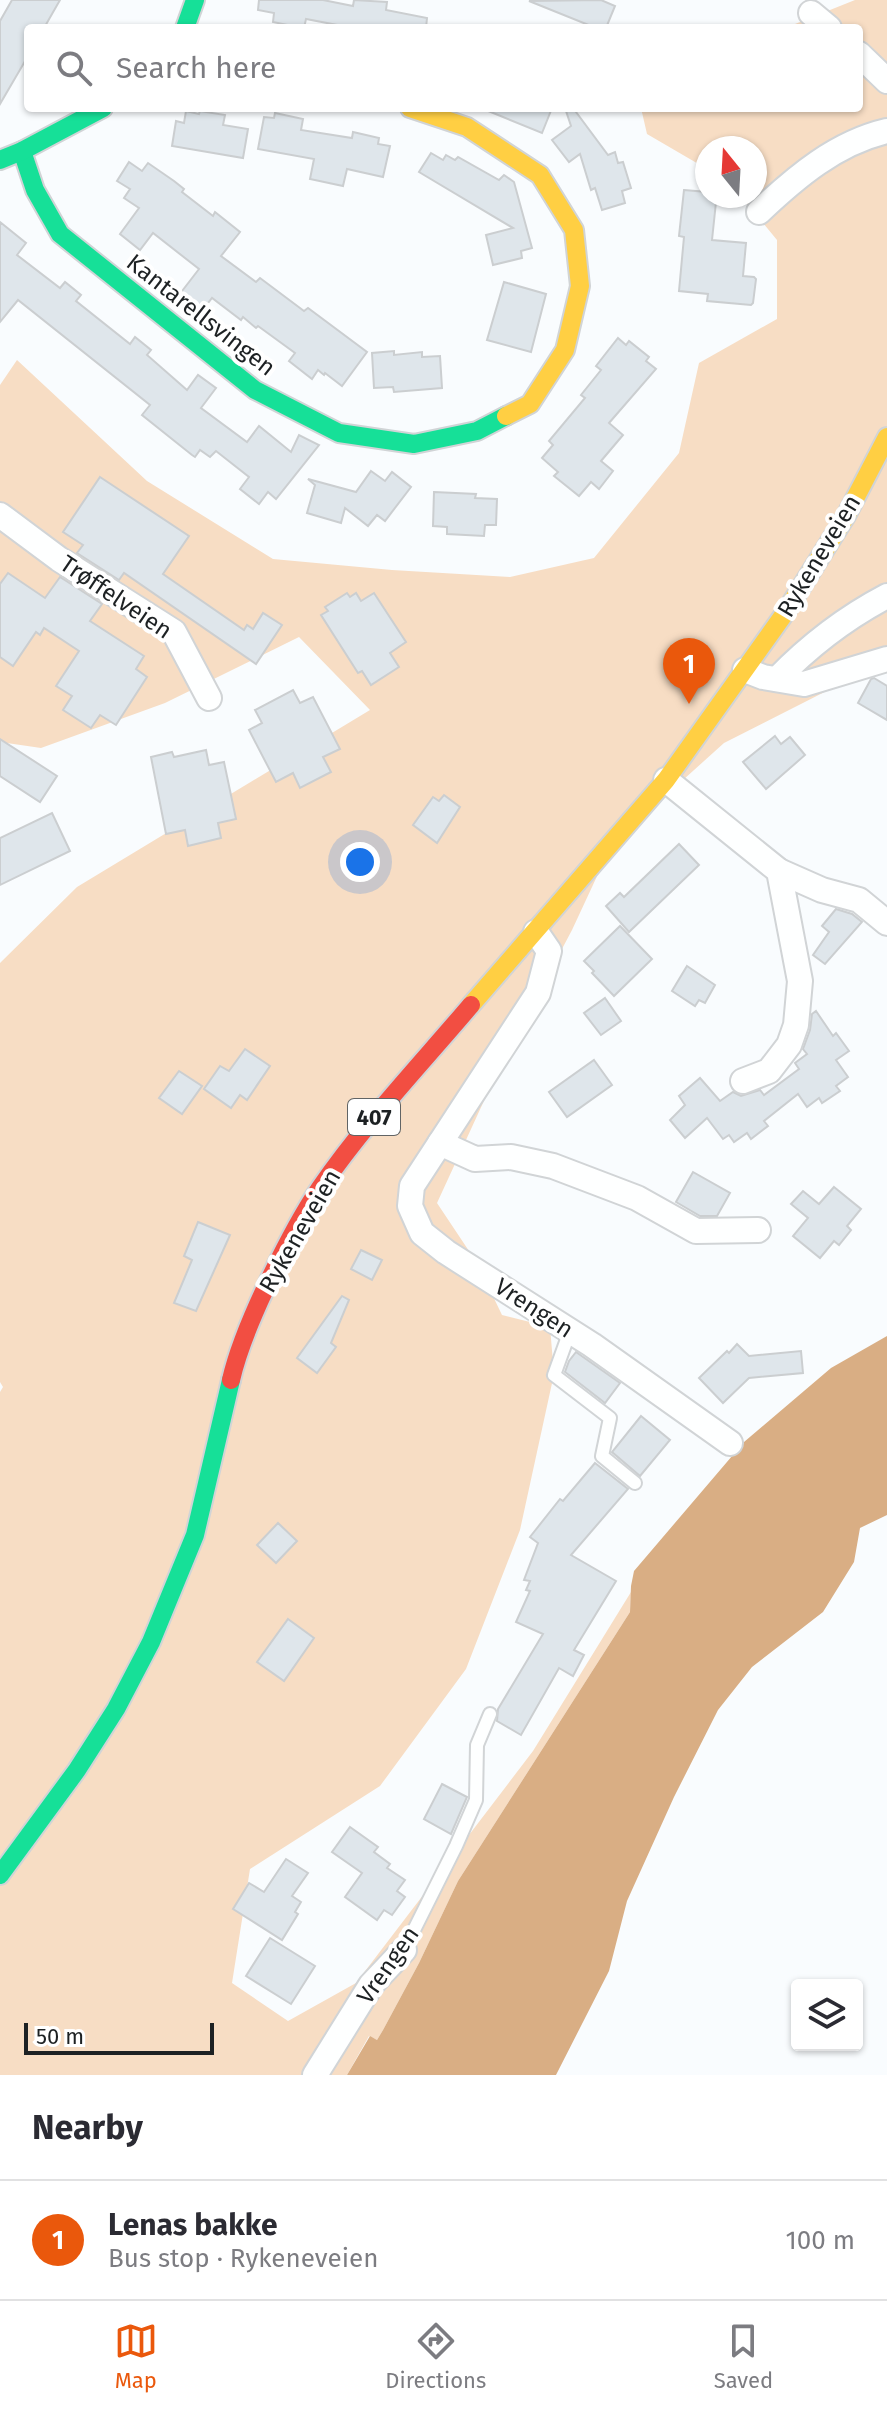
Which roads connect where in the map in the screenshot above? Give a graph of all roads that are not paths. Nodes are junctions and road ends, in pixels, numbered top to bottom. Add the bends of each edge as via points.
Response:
1 (195, 0) edge
2 (186, 24) edge
3 (863, 58) edge
4 (887, 81) edge
5 (95, 112) edge
6 (422, 112) edge
7 (887, 131) edge
8 (22, 151) junction
9 (0, 160) edge
10 (759, 212) dead end
11 (887, 437) edge
12 (0, 515) edge
13 (887, 596) edge
14 (887, 659) edge
15 (745, 670) junction
16 (777, 679) junction
17 (209, 698) dead end
18 (666, 780) junction
19 (779, 871) junction
20 (887, 923) edge
21 (536, 932) junction
22 (743, 1081) dead end
23 (440, 1143) junction
24 (758, 1230) dead end
25 (570, 1331) junction
26 (730, 1443) dead end
27 (635, 1483) dead end
28 (490, 1714) dead end
29 (0, 1875) edge
30 (404, 1950) joint
31 (315, 2075) edge

1 - 2 main road
3 - 4 street
5 - 8 main road
6 - 8 main road, Kantarellsvingen via 467,127 540,175 574,230 580,286 565,350 530,404 477,431 414,444 339,433 255,390 60,234 35,190
7 - 10 street via 834,151 792,180
8 - 9 main road
11 - 15 main road, Rykeneveien / 407 via 846,516
12 - 17 street, Trøffelveien via 174,632
13 - 16 street via 798,657
14 - 16 street via 804,684
15 - 16 street
15 - 18 main road, Rykeneveien / 407
18 - 19 street
18 - 21 main road, Rykeneveien / 407
19 - 20 street via 859,900
19 - 22 street via 800,981 796,1025 789,1045 769,1071
21 - 23 street, Vrengen via 549,951 538,993
21 - 29 main road, Rykeneveien / 407 via 368,1124 319,1190 279,1259 237,1355 195,1535 151,1642 77,1770
23 - 24 street via 475,1159 511,1157 553,1166 637,1198 696,1231
23 - 25 street, Vrengen via 412,1186 410,1206 422,1233
25 - 26 street, Vrengen
25 - 27 lane via 554,1375 610,1418 602,1456
28 - 30 lane, Vrengen via 477,1745 476,1800
30 - 31 street, Vrengen via 371,1985

